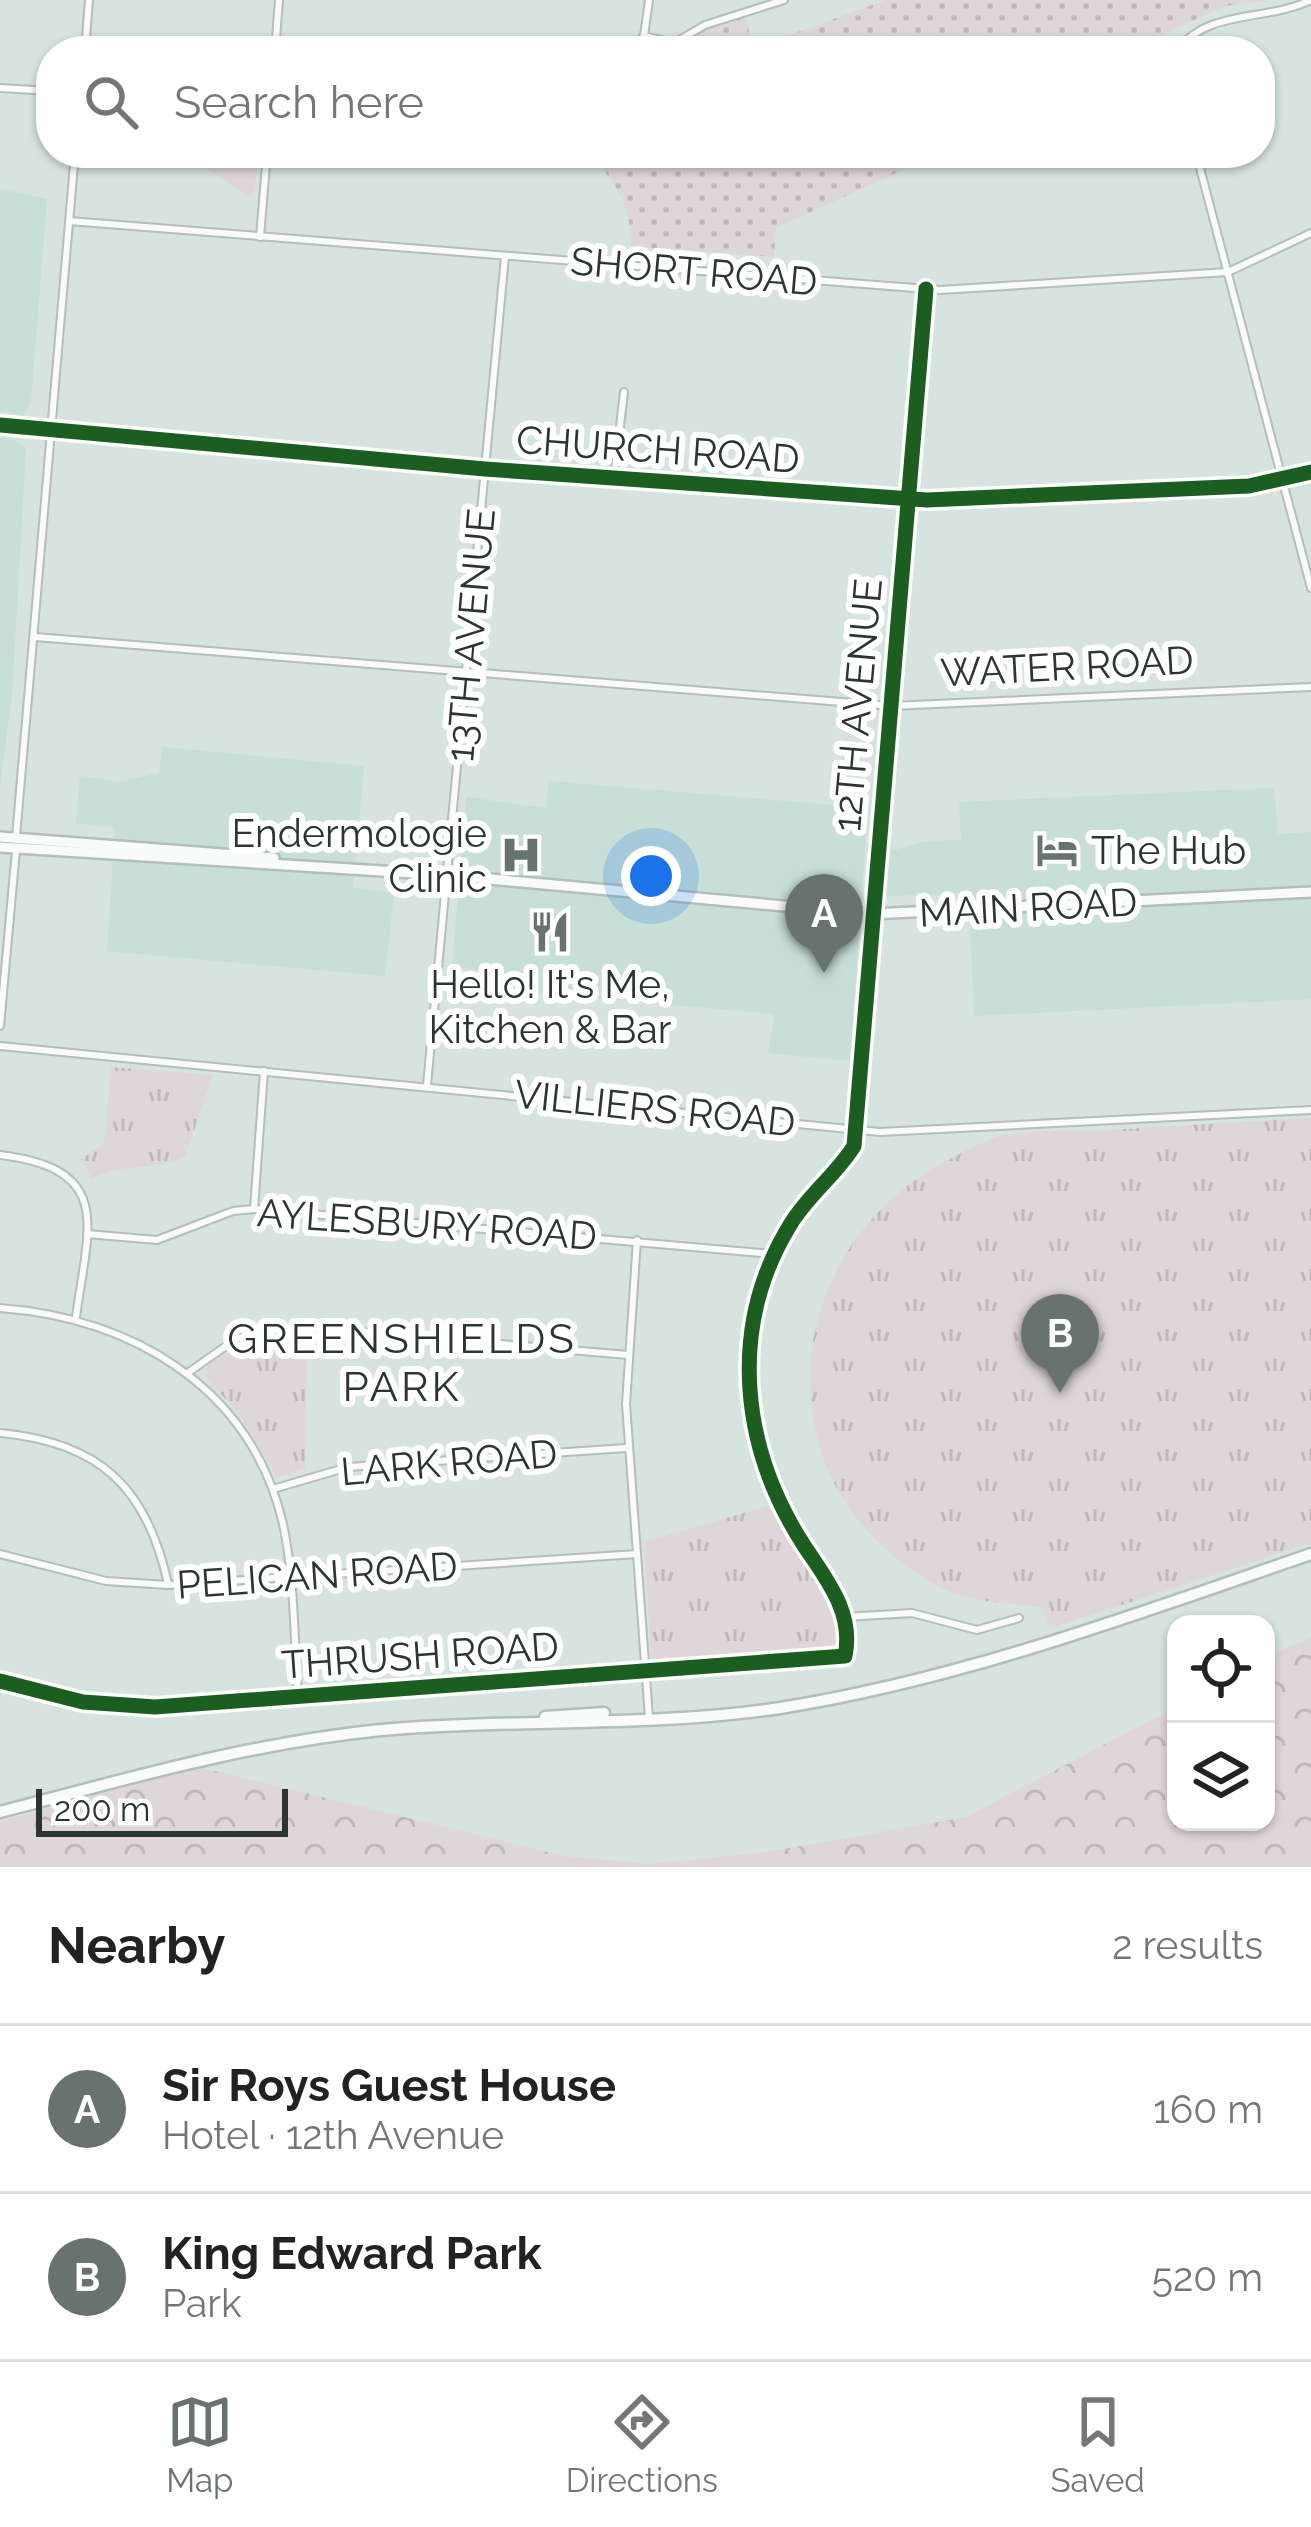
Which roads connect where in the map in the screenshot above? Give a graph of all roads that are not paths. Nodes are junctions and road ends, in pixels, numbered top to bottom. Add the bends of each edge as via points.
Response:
1 (89, 0) edge
2 (279, 0) edge
3 (650, 0) edge
4 (784, 0) edge
5 (1311, 0) edge
6 (86, 36) edge
7 (276, 36) edge
8 (644, 36) edge
9 (686, 36) edge
10 (1191, 36) edge
11 (0, 88) edge
12 (36, 91) edge
13 (74, 168) edge
14 (266, 168) edge
15 (1200, 168) edge
16 (69, 221) junction
17 (1311, 233) edge
18 (260, 237) junction
19 (505, 256) junction
20 (1228, 272) junction
21 (926, 289) junction
22 (624, 392) dead end
23 (0, 425) edge
24 (53, 434) junction
25 (485, 469) junction
26 (1311, 472) edge
27 (614, 479) junction
28 (1283, 481) junction
29 (908, 499) junction
30 (1311, 588) edge
31 (35, 637) junction
32 (467, 671) junction
33 (1311, 687) edge
34 (891, 706) junction
35 (0, 837) edge
36 (16, 843) junction
37 (0, 847) edge
38 (446, 874) junction
39 (1311, 892) edge
40 (872, 914) junction
41 (0, 1026) edge
42 (0, 1046) edge
43 (264, 1070) junction
44 (427, 1085) junction
45 (1311, 1110) edge
46 (855, 1128) junction
47 (0, 1155) edge
48 (254, 1209) junction
49 (87, 1234) junction
50 (637, 1240) junction
51 (772, 1255) junction
52 (0, 1307) edge
53 (76, 1317) junction
54 (629, 1355) junction
55 (189, 1372) junction
56 (0, 1433) edge
57 (627, 1448) junction
58 (273, 1489) junction
59 (0, 1554) edge
60 (637, 1554) junction
61 (1311, 1554) edge
62 (290, 1580) junction
63 (168, 1585) junction
64 (843, 1617) junction
65 (1018, 1618) dead end
66 (645, 1671) junction
67 (0, 1681) edge
68 (298, 1697) junction
69 (649, 1714) junction
70 (0, 1812) edge

1 - 6 street
2 - 7 street
3 - 8 street
4 - 9 street
5 - 10 street via 1277,15 1216,21
11 - 12 street
13 - 16 street
14 - 18 street
15 - 20 street
16 - 18 street, SHORT ROAD
16 - 24 street
17 - 20 street, SHORT ROAD
18 - 19 street, SHORT ROAD
19 - 21 street, SHORT ROAD
19 - 25 street, 13TH AVENUE
20 - 21 street, SHORT ROAD
20 - 28 street
21 - 29 street, 12TH AVENUE
22 - 27 street
23 - 24 street, CHURCH ROAD
24 - 25 street, CHURCH ROAD
24 - 31 street
25 - 27 street, CHURCH ROAD
25 - 32 street, 13TH AVENUE
26 - 28 street, CHURCH ROAD
27 - 29 street, CHURCH ROAD
28 - 29 street, CHURCH ROAD
28 - 30 street
29 - 34 street, 12TH AVENUE
31 - 32 street, WATER ROAD
31 - 36 street
32 - 34 street, WATER ROAD
32 - 38 street, 13TH AVENUE
33 - 34 street, WATER ROAD
34 - 40 street, 12TH AVENUE
35 - 36 main road, MAIN ROAD
36 - 37 main road, MAIN ROAD
36 - 38 main road, MAIN ROAD
36 - 41 street
38 - 40 main road, MAIN ROAD
38 - 44 street, 13TH AVENUE
39 - 40 main road, MAIN ROAD
40 - 46 street, 12TH AVENUE
42 - 43 street, VILLIERS ROAD
43 - 44 street, VILLIERS ROAD
43 - 48 street
44 - 46 street, VILLIERS ROAD
45 - 46 street, VILLIERS ROAD via 928,1133
46 - 51 street via 852,1150 812,1192
47 - 49 street via 63,1170 84,1198
48 - 49 street, AYLESBURY ROAD via 157,1240
48 - 50 street, AYLESBURY ROAD
49 - 53 street
50 - 51 street, AYLESBURY ROAD
50 - 54 street
51 - 64 street via 750,1343 753,1426 777,1500
52 - 53 street
53 - 55 street via 125,1334
54 - 55 street via 292,1326 236,1339
54 - 57 street
55 - 58 street via 235,1422
56 - 63 street via 62,1443 110,1470 159,1541
57 - 58 street, LARK ROAD via 348,1467
57 - 60 street
58 - 62 street
59 - 63 street, PELICAN ROAD via 106,1581
60 - 62 street, PELICAN ROAD
60 - 66 street
61 - 69 main road via 986,1665 777,1708
62 - 63 street, PELICAN ROAD
62 - 68 street
64 - 65 street via 912,1613 977,1630
64 - 66 street, THRUSH ROAD via 846,1654 830,1660
66 - 68 street, THRUSH ROAD
66 - 69 street
67 - 68 street, THRUSH ROAD via 108,1705
69 - 70 main road via 274,1744

